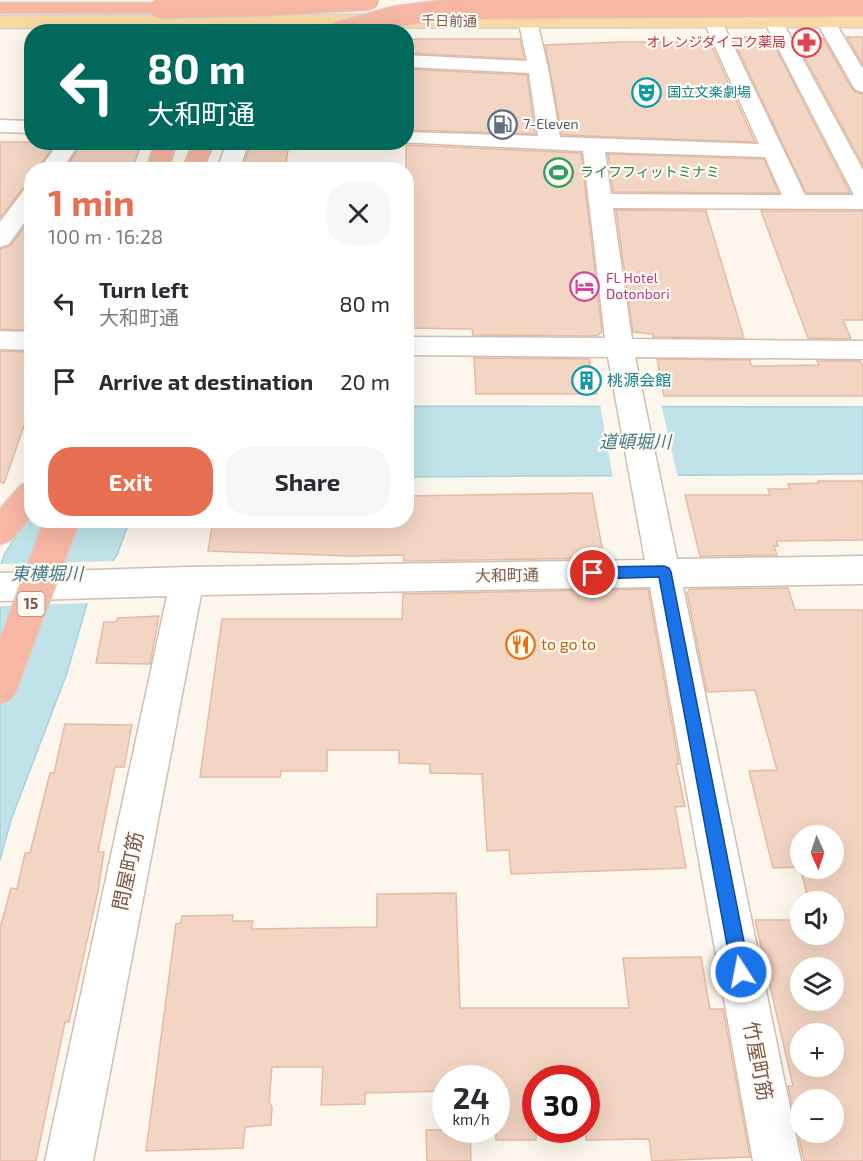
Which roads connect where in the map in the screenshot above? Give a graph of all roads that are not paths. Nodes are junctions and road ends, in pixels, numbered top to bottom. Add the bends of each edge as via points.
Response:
1 (215, 0) edge
2 (290, 0) edge
3 (369, 0) edge
4 (523, 0) edge
5 (831, 0) edge
6 (863, 4) edge
7 (0, 8) edge
8 (773, 21) junction
9 (825, 21) junction
10 (863, 21) edge
11 (0, 22) edge
12 (528, 22) junction
13 (713, 22) junction
14 (72, 24) edge
15 (207, 24) edge
16 (284, 24) edge
17 (366, 24) edge
18 (406, 24) edge
19 (838, 44) junction
20 (863, 44) edge
21 (414, 61) edge
22 (538, 68) junction
23 (863, 86) edge
24 (0, 126) edge
25 (24, 127) edge
26 (414, 138) edge
27 (550, 143) junction
28 (593, 146) junction
29 (206, 150) edge
30 (773, 151) junction
31 (194, 162) edge
32 (863, 191) edge
33 (600, 201) junction
34 (796, 201) junction
35 (863, 202) edge
36 (24, 206) edge
37 (0, 239) edge
38 (0, 340) edge
39 (24, 341) edge
40 (414, 346) edge
41 (620, 348) junction
42 (863, 350) edge
43 (24, 503) edge
44 (48, 528) edge
45 (59, 528) edge
46 (0, 531) edge
47 (863, 570) edge
48 (664, 572) junction
49 (187, 581) junction
50 (0, 588) edge
51 (0, 686) edge
52 (69, 1161) edge
53 (777, 1161) edge

1 - 15 highway
2 - 16 street
3 - 7 highway, bridge via 223,8
4 - 12 street
5 - 6 highway
6 - 17 highway, bridge via 452,9
8 - 9 main road, 千日前通
8 - 13 main road, 千日前通
8 - 32 street
9 - 10 main road, 千日前通
9 - 19 street
11 - 14 main road, 千日前通
12 - 13 main road, 千日前通
12 - 18 main road, 千日前通
12 - 22 street
13 - 30 street
19 - 20 street
19 - 23 street
21 - 22 street
22 - 27 street
24 - 25 street
26 - 27 street
27 - 28 street
28 - 30 street
28 - 33 street, 竹屋町筋
29 - 31 street
30 - 34 street
33 - 34 street
33 - 41 street, 竹屋町筋
34 - 35 street
36 - 37 street
38 - 39 street
40 - 41 street
41 - 42 street
41 - 48 street, 竹屋町筋
43 - 46 highway
44 - 51 highway, bridge
45 - 51 highway, 15, bridge
47 - 48 street, 大和町通
48 - 49 street, 大和町通
48 - 53 street, 竹屋町筋
49 - 50 street, 大和町通
49 - 52 street, 問屋町筋

